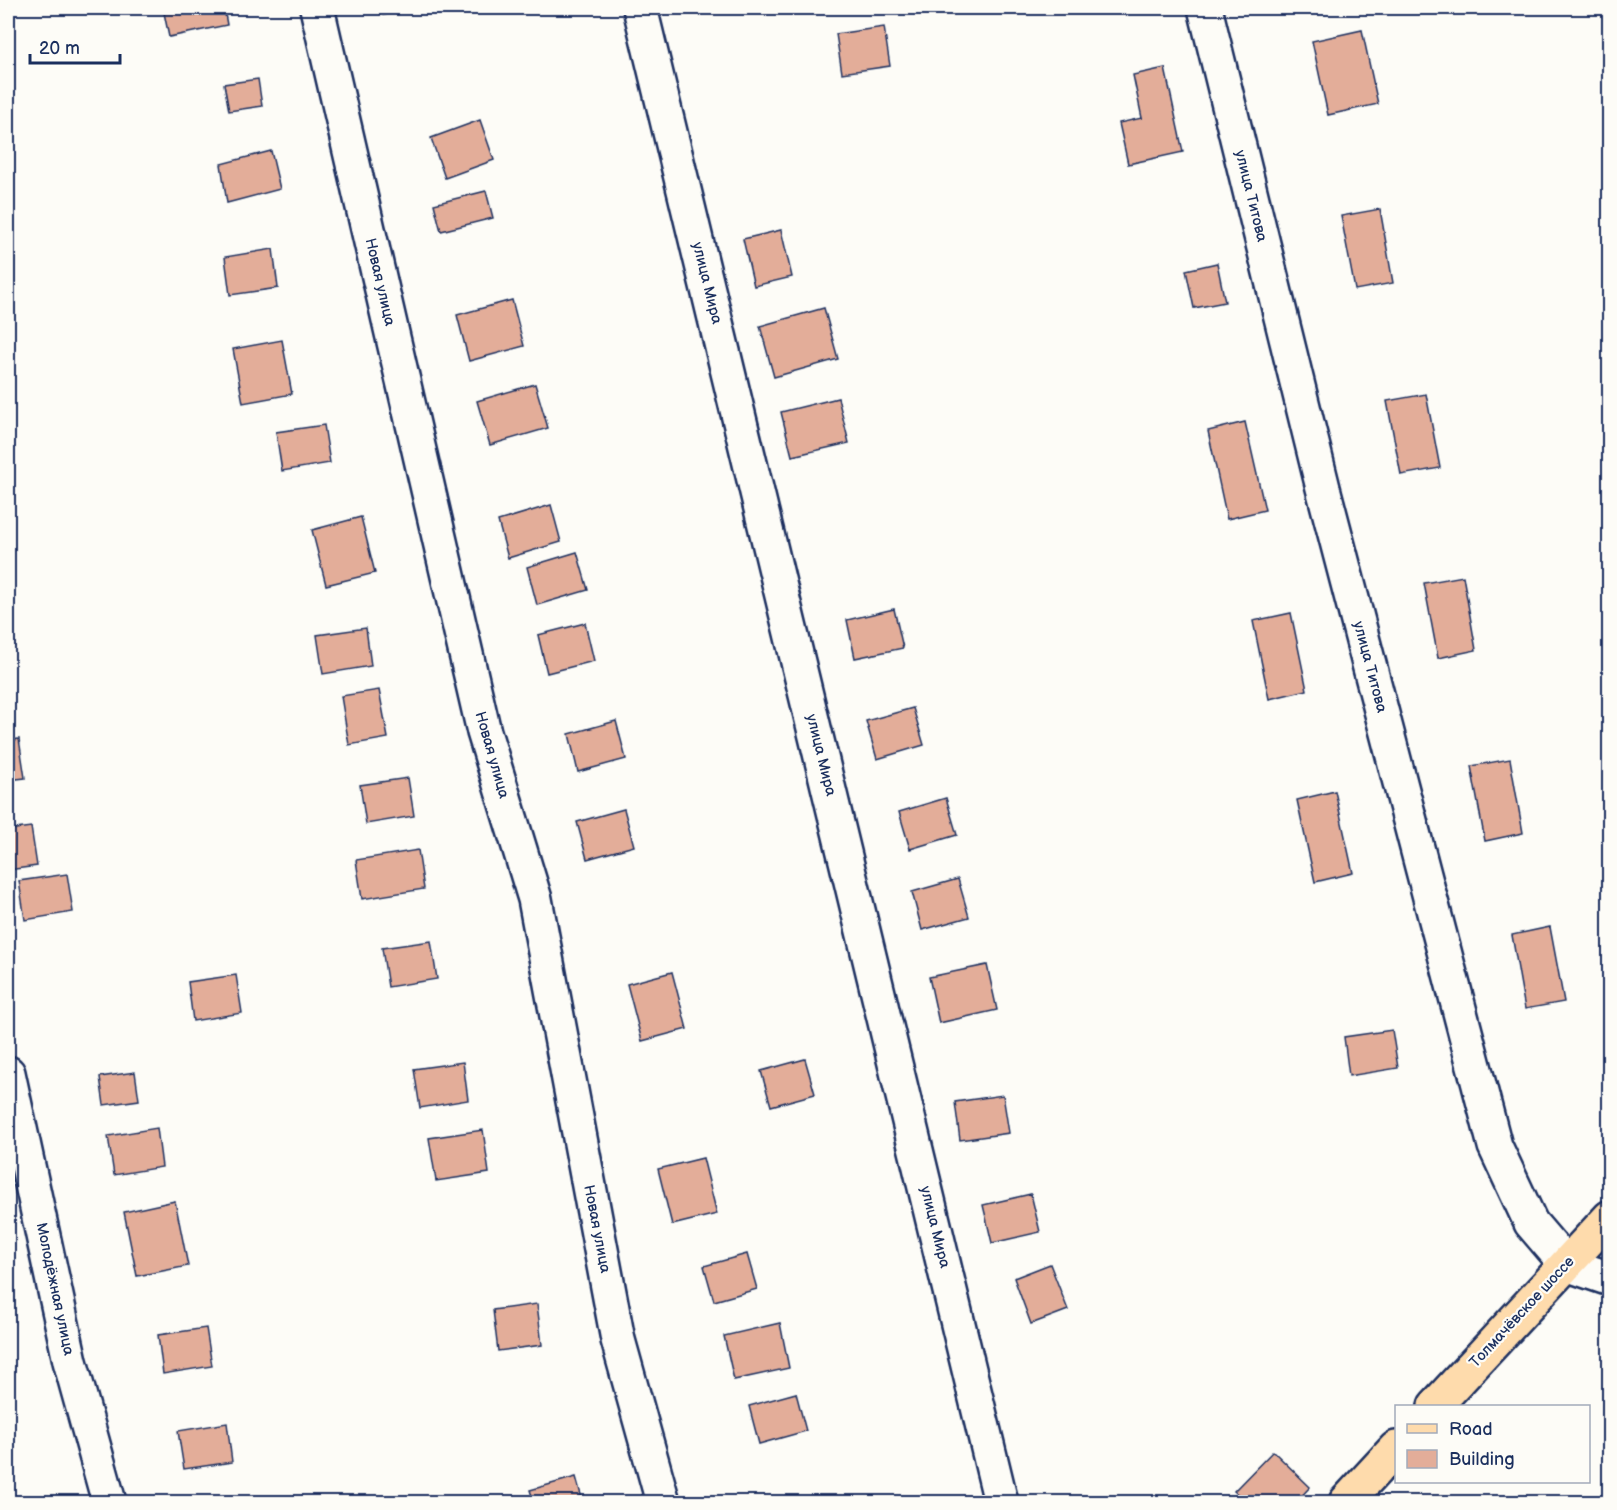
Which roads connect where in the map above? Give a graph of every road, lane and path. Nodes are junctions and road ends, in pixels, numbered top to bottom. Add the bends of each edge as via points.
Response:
1 (316, 8) edge
2 (640, 8) edge
3 (1205, 8) edge
4 (8, 1073) edge
5 (1610, 1217) edge
6 (1566, 1264) junction
7 (1610, 1279) edge
8 (1437, 1405) edge
9 (1395, 1449) edge
10 (109, 1503) edge
11 (663, 1503) edge
12 (1001, 1503) edge
13 (1346, 1503) edge

1 - 11 street, Новая улица via 484,732 535,899 618,1340
2 - 12 street, улица Мира
3 - 6 street, улица Титова via 1323,488 1495,1146 1531,1223
4 - 10 street, Молодёжная улица via 70,1361
5 - 6 main road, Толмачёвское шоссе
6 - 7 street
6 - 8 main road, Толмачёвское шоссе
9 - 13 main road

